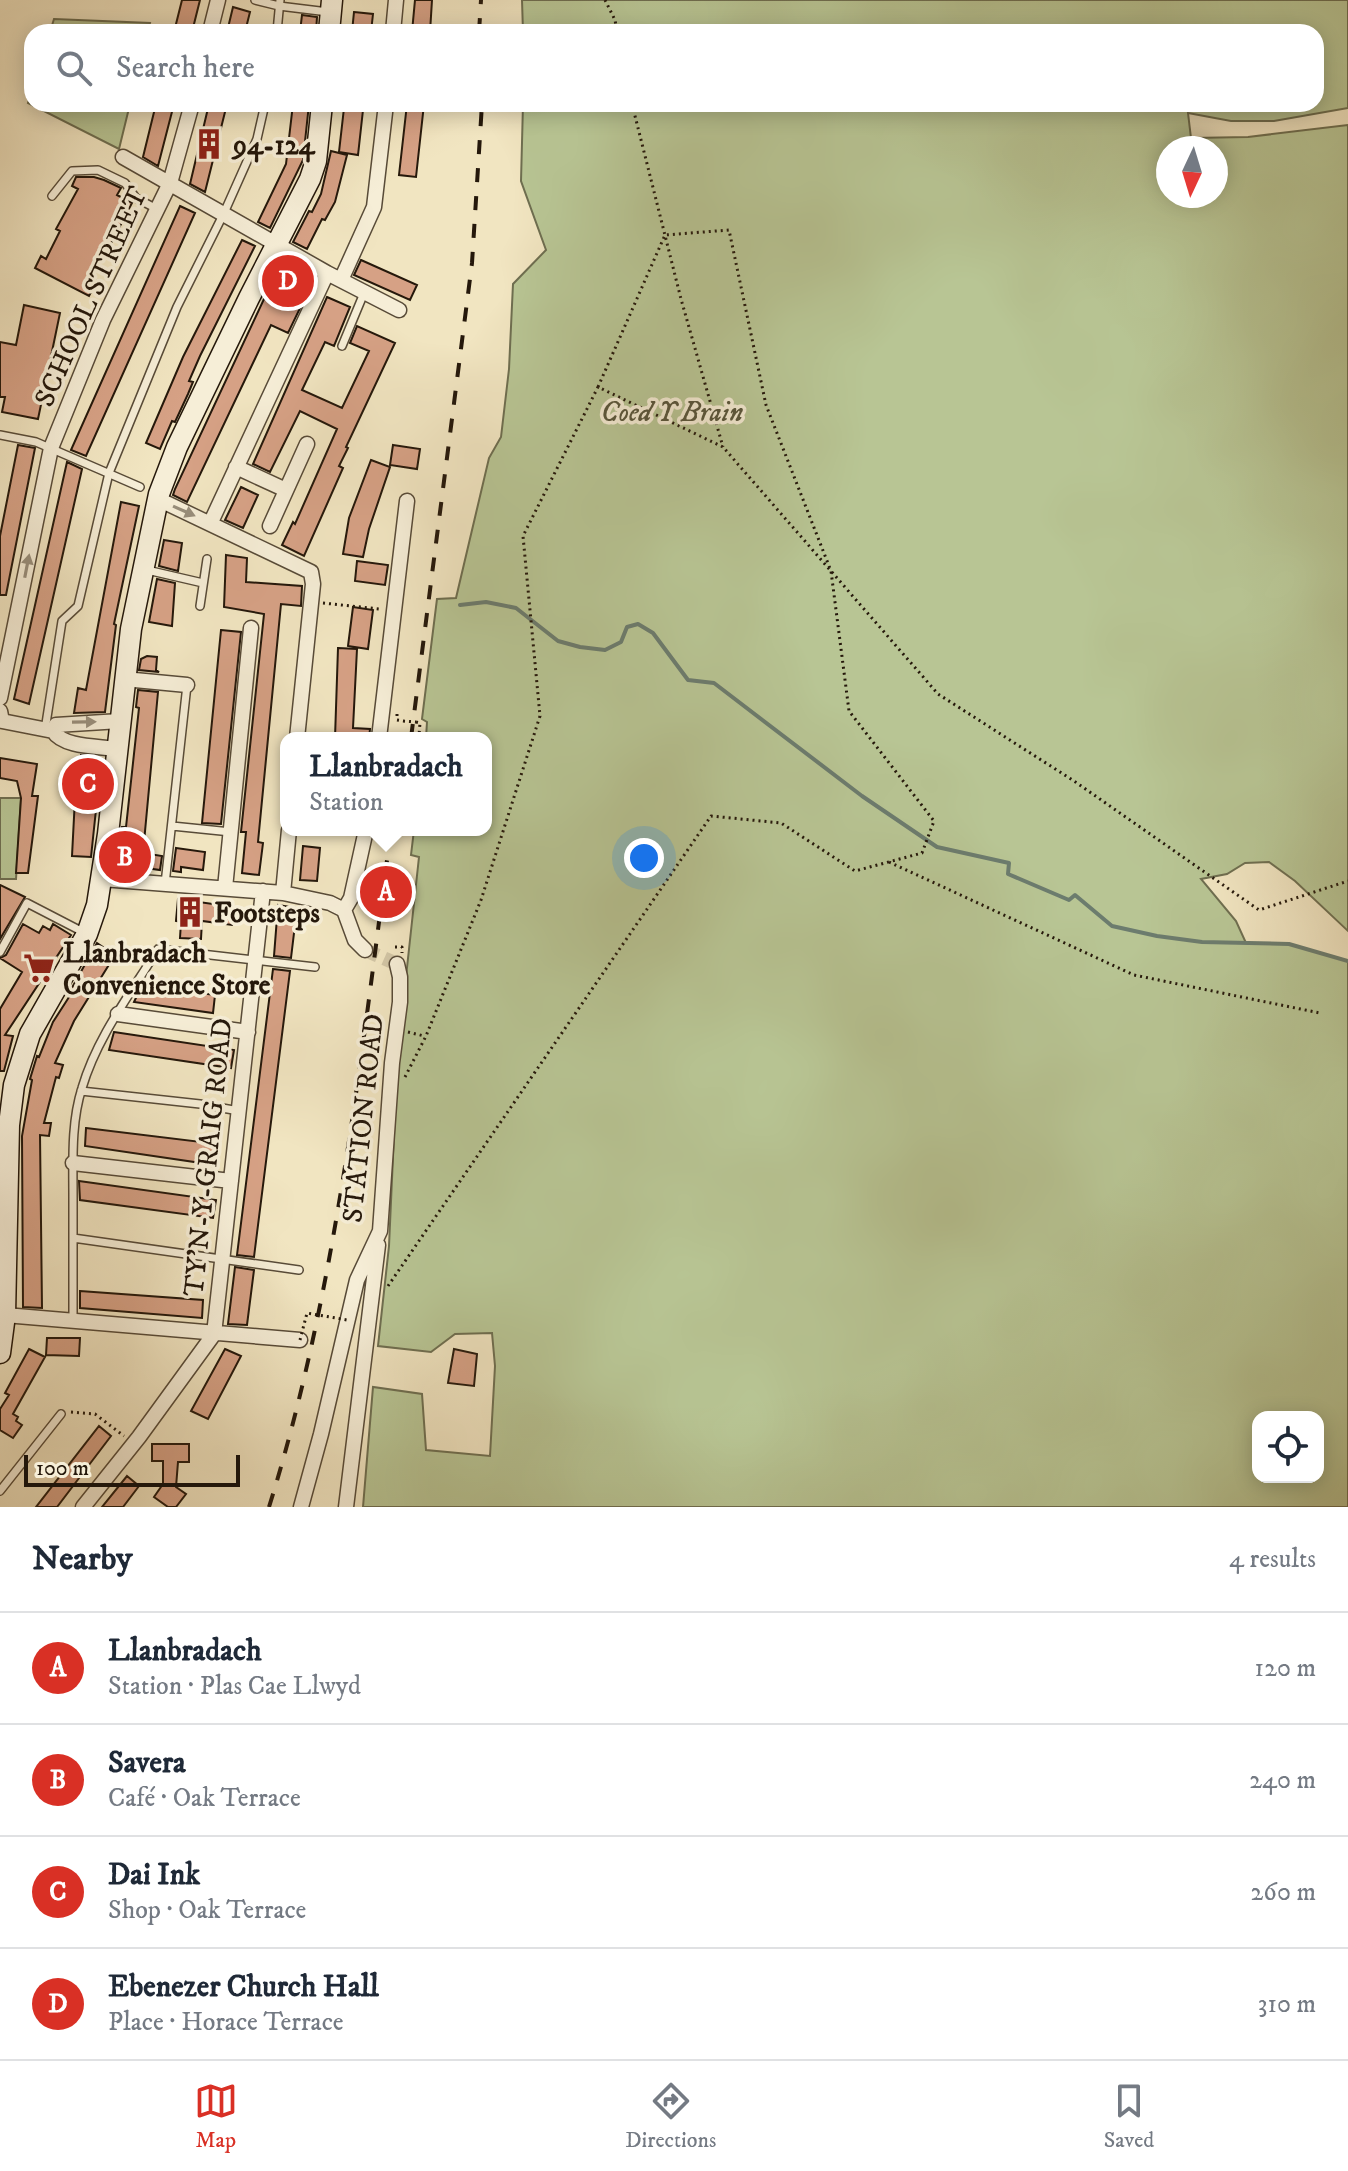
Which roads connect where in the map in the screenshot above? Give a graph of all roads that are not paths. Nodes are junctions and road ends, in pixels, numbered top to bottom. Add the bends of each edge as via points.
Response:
1 (218, 0) edge
2 (255, 0) edge
3 (396, 0) edge
4 (280, 3) edge
5 (331, 15) edge
6 (212, 24) edge
7 (278, 24) edge
8 (394, 24) edge
9 (190, 112) edge
10 (263, 112) edge
11 (321, 112) edge
12 (385, 112) edge
13 (123, 157) dead end
14 (170, 183) junction
15 (52, 196) dead end
16 (157, 209) junction
17 (224, 213) junction
18 (277, 245) junction
19 (327, 273) junction
20 (341, 280) junction
21 (364, 293) junction
22 (399, 310) dead end
23 (342, 346) dead end
24 (0, 435) edge
25 (307, 444) dead end
26 (51, 448) junction
27 (236, 467) junction
28 (109, 473) junction
29 (140, 487) dead end
30 (286, 490) junction
31 (158, 499) junction
32 (407, 501) dead end
33 (211, 522) junction
34 (270, 526) dead end
35 (207, 559) dead end
36 (142, 569) junction
37 (203, 583) junction
38 (200, 606) dead end
39 (251, 628) dead end
40 (124, 679) junction
41 (187, 685) joint
42 (0, 698) edge
43 (1, 718) edge
44 (120, 721) junction
45 (49, 731) junction
46 (298, 732) edge
47 (380, 732) edge
48 (117, 749) junction
49 (172, 826) junction
50 (231, 832) junction
51 (288, 836) edge
52 (365, 836) edge
53 (102, 879) junction
54 (165, 884) junction
55 (225, 888) junction
56 (263, 891) junction
57 (283, 893) junction
58 (344, 910) junction
59 (87, 934) junction
60 (365, 950) tunnel mouth
61 (0, 952) edge
62 (256, 960) junction
63 (397, 964) dead end
64 (315, 967) dead end
65 (118, 1014) junction
66 (248, 1032) junction
67 (81, 1091) junction
68 (239, 1111) junction
69 (5, 1124) edge
70 (73, 1163) junction
71 (231, 1181) junction
72 (380, 1231) junction
73 (73, 1238) junction
74 (222, 1258) junction
75 (299, 1270) dead end
76 (5, 1315) junction
77 (73, 1322) junction
78 (214, 1334) junction
79 (300, 1340) road end
80 (0, 1353) edge
81 (61, 1414) road end
82 (0, 1491) edge
83 (83, 1507) edge
84 (301, 1507) edge
85 (346, 1507) edge

1 - 6 street
2 - 4 lane
3 - 8 street
4 - 5 lane
4 - 7 lane
9 - 14 street, SCHOOL STREET
10 - 17 lane via 257,139
11 - 18 street via 316,161
12 - 20 street via 374,207
13 - 14 street
14 - 16 street, SCHOOL STREET
14 - 17 street
15 - 16 lane via 72,171 98,170 125,183 136,198
16 - 26 street, SCHOOL STREET via 103,320
17 - 18 street
17 - 28 lane via 177,307
18 - 19 street
18 - 31 street via 177,447
19 - 20 street
19 - 27 street
20 - 21 street
21 - 22 street
21 - 23 lane
24 - 26 lane
25 - 30 street
26 - 28 lane
42 -> 26 street, SCHOOL STREET
27 - 30 street
27 - 33 street
28 - 29 lane
28 - 45 lane via 78,606 62,621
30 - 34 street
31 -> 33 street
31 - 36 street
32 - 47 street
33 - 46 street via 311,572
35 - 37 lane
36 - 37 lane
36 - 40 street
37 - 38 lane
39 - 50 street
40 - 41 street
40 - 44 street
41 - 49 lane
43 - 45 street
45 -> 44 street via 68,722
44 - 48 street
45 - 48 street via 68,742
48 - 53 street
49 - 50 lane
49 - 54 lane
50 - 55 street
51 - 57 street
52 - 58 street
53 - 54 street
53 - 59 street
54 - 55 street
55 - 56 street
56 - 57 street
56 - 62 street, TY'N-Y-GRAIG ROAD
57 - 58 street
58 - 60 street via 355,940
59 - 61 lane via 27,903
59 - 69 street via 30,1034
62 - 64 lane
62 - 65 lane via 158,949
62 - 66 street, TY'N-Y-GRAIG ROAD
63 - 72 street, STATION ROAD via 400,1002
65 - 66 street
65 - 67 lane
66 - 68 street, TY'N-Y-GRAIG ROAD
67 - 68 lane
67 - 70 lane
68 - 71 street, TY'N-Y-GRAIG ROAD
69 - 76 street
70 - 71 street
70 - 73 lane
71 - 74 street, TY'N-Y-GRAIG ROAD
72 - 84 street, STATION ROAD via 357,1280
72 - 85 street
73 - 74 lane
73 - 77 lane
74 - 75 lane
74 - 78 street, TY'N-Y-GRAIG ROAD
76 - 77 street
76 - 80 street
77 - 78 street
78 - 79 street
78 - 83 street
81 - 82 lane

